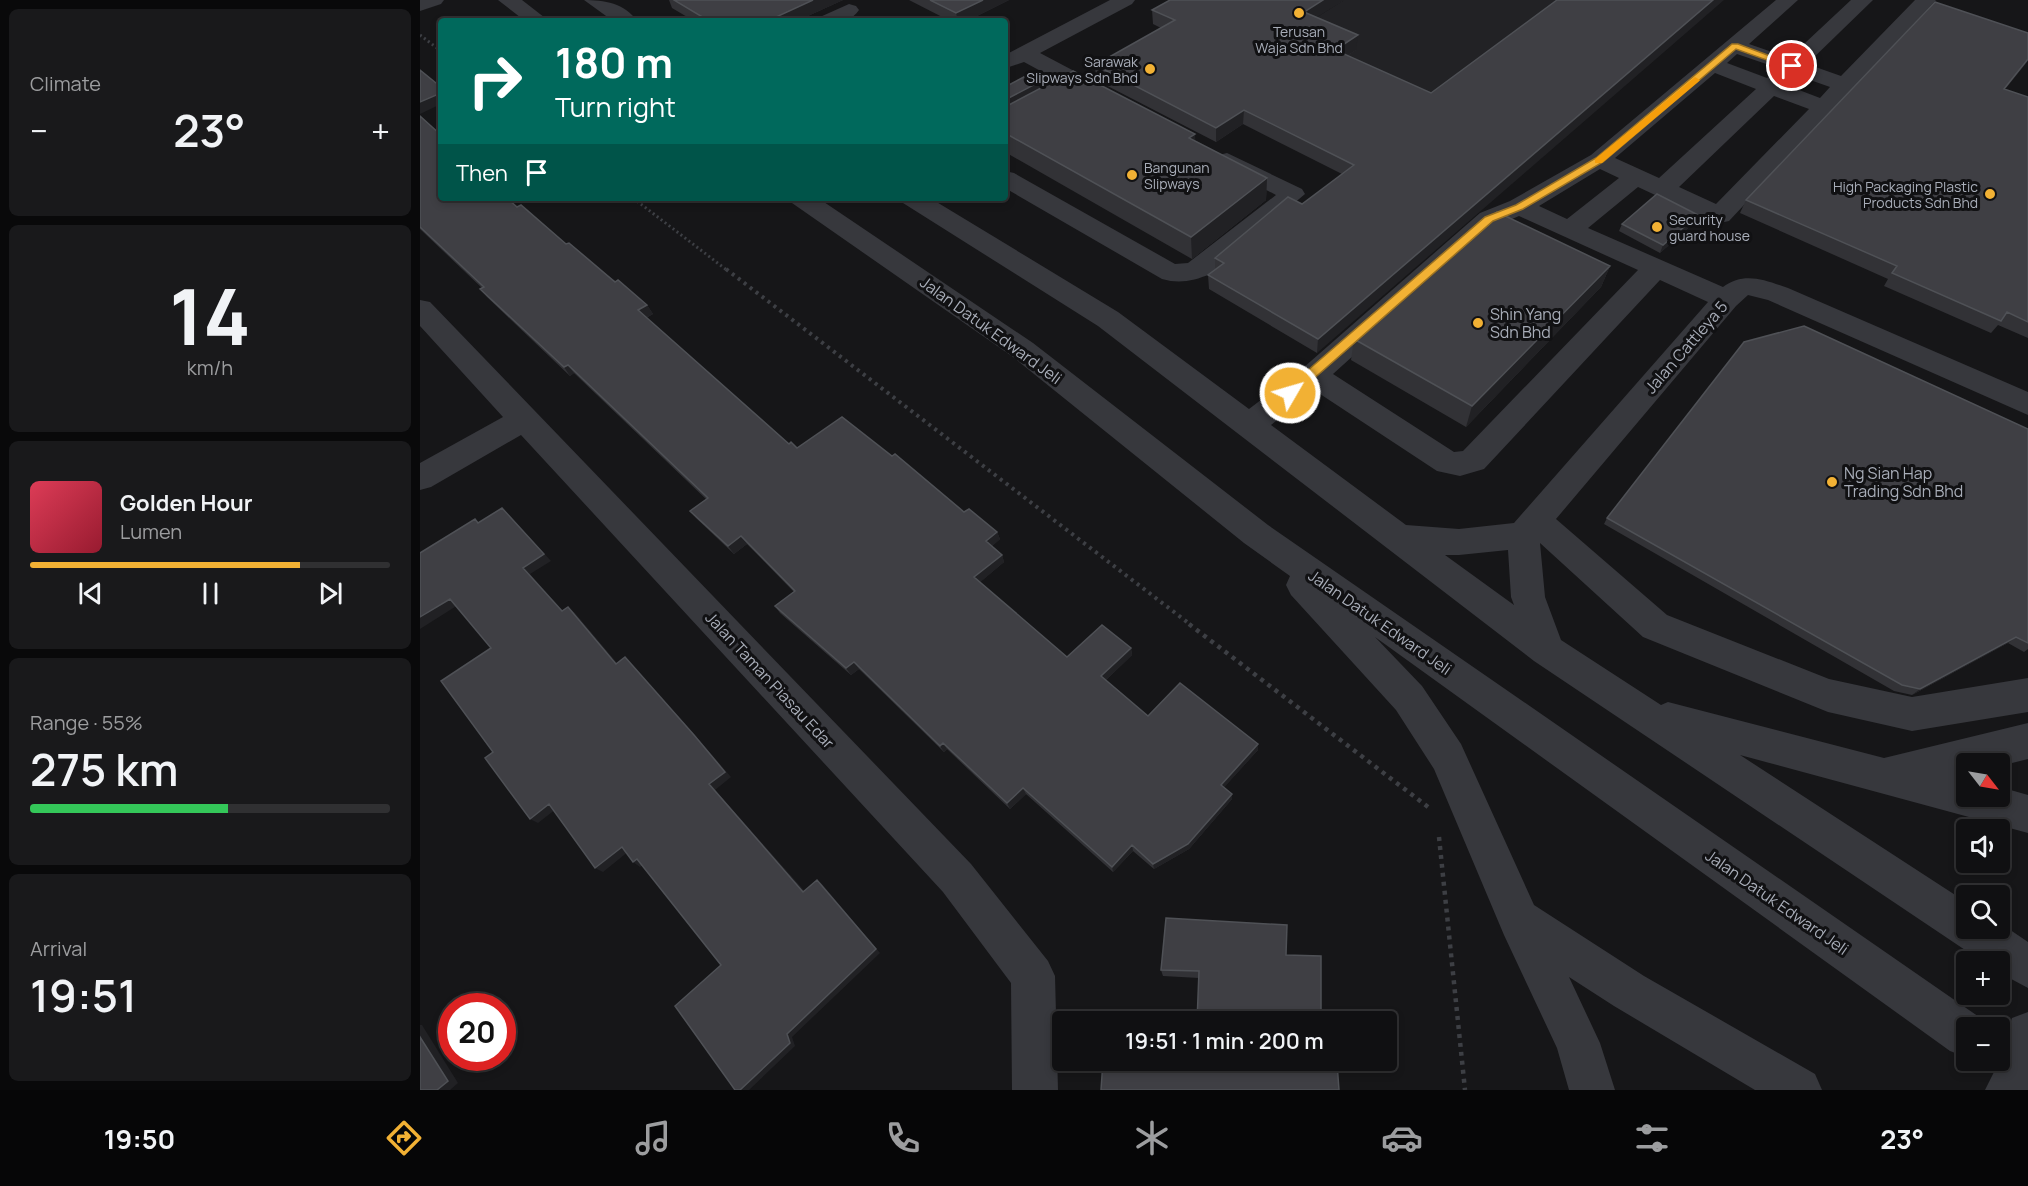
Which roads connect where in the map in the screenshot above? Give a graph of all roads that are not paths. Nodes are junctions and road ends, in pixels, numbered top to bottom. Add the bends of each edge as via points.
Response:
1 (434, 0) edge
2 (507, 0) edge
3 (594, 0) edge
4 (1125, 0) edge
5 (1788, 0) edge
6 (1863, 0) edge
7 (1926, 0) edge
8 (420, 5) edge
9 (849, 10) dead end
10 (534, 18) edge
11 (622, 18) edge
12 (833, 18) edge
13 (1735, 46) junction
14 (1014, 58) edge
15 (1713, 65) junction
16 (1792, 66) junction
17 (1845, 85) junction
18 (1771, 87) junction
19 (1824, 107) junction
20 (1128, 108) edge
21 (1210, 151) edge
22 (1599, 160) junction
23 (1635, 177) junction
24 (1008, 180) edge
25 (1660, 190) junction
26 (810, 201) edge
27 (917, 201) edge
28 (1519, 207) junction
29 (835, 209) edge
30 (1570, 229) junction
31 (1655, 270) junction
32 (1726, 299) junction
33 (420, 309) edge
34 (1313, 375) junction
35 (2028, 404) edge
36 (524, 419) junction
37 (1249, 426) junction
38 (420, 478) edge
39 (1529, 528) junction
40 (1256, 534) junction
41 (1397, 538) junction
42 (1547, 650) junction
43 (2028, 695) edge
44 (1640, 712) junction
45 (2028, 741) edge
46 (1881, 776) junction
47 (2028, 814) edge
48 (1956, 919) edge
49 (1519, 921) junction
50 (1986, 939) edge
51 (2028, 967) edge
52 (1956, 1028) edge
53 (1035, 1090) edge
54 (1592, 1090) edge
55 (1799, 1090) edge

1 - 8 street
2 - 10 street
3 - 11 street
4 - 14 street
5 - 13 street
6 - 16 street
7 - 17 street
9 - 12 street
13 - 15 street
13 - 16 street
14 - 20 street via 1066,87
15 - 18 street
15 - 22 street
16 - 17 street
16 - 18 street
17 - 19 street
18 - 19 street
18 - 25 street
19 - 25 street via 1720,215
21 - 24 street via 1293,194 1202,268 1191,272 1171,273
22 - 23 street
22 - 28 street
23 - 25 street
23 - 30 street
26 - 29 street, Jalan Datuk Edward Jeli
27 - 37 street via 1108,319
28 - 30 street
28 - 34 street via 1489,219
29 - 40 street, Jalan Datuk Edward Jeli via 1023,350
30 - 31 street
31 - 32 street
31 - 34 street via 1473,461 1448,463
32 - 35 street, Jalan Cattleya 5 via 1742,286 1768,291
32 - 39 street, Jalan Cattleya 5
33 - 36 street, Jalan Taman Piasau Edar
34 - 37 street
36 - 38 street
36 - 53 street, Jalan Taman Piasau Edar via 957,878 1033,976
37 - 41 street
39 - 41 street via 1459,542
39 - 42 street via 1528,597
39 - 43 street via 1655,626 1828,695 1912,714
40 - 49 street via 1409,698 1448,758
40 - 52 street, Jalan Datuk Edward Jeli
41 - 42 street
42 - 44 street
44 - 46 street
44 - 48 street
45 - 46 street
46 - 47 street
49 - 54 street via 1578,1043
49 - 55 street via 1629,991
50 - 51 street

